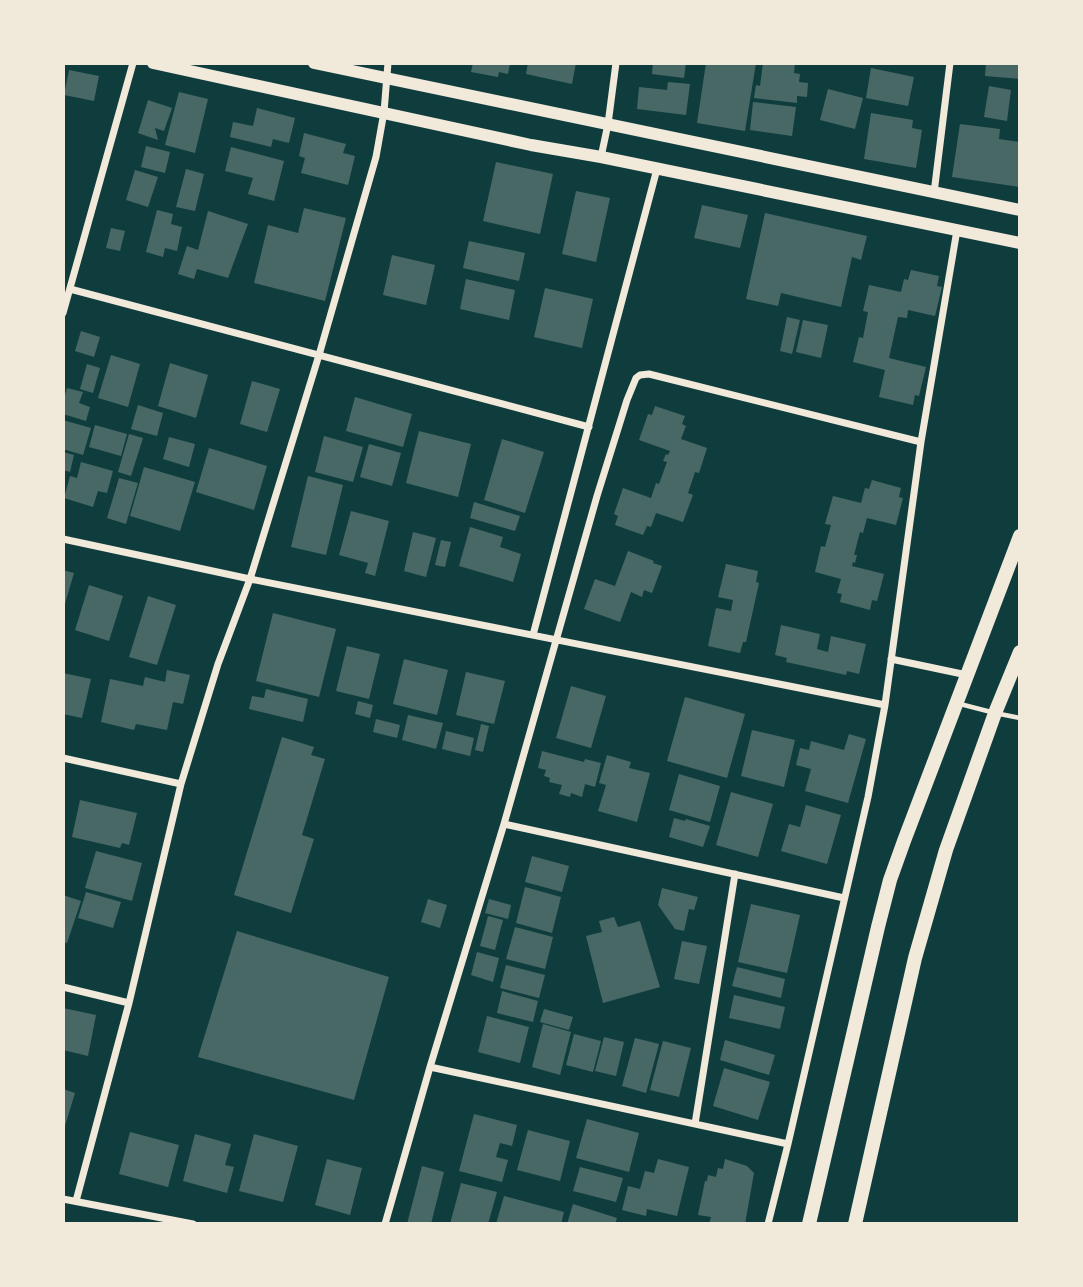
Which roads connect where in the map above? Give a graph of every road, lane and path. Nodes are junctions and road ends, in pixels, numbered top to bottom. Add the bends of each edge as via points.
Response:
1 (133, 63) edge
2 (153, 63) edge
3 (314, 63) edge
4 (388, 63) edge
5 (616, 63) edge
6 (950, 63) edge
7 (386, 79) junction
8 (384, 112) junction
9 (608, 124) junction
10 (601, 157) junction
11 (657, 169) junction
12 (934, 193) junction
13 (1020, 210) edge
14 (957, 230) junction
15 (1020, 243) edge
16 (70, 289) junction
17 (63, 313) edge
18 (319, 355) junction
19 (589, 427) junction
20 (921, 442) junction
21 (1020, 536) edge
22 (63, 539) edge
23 (250, 579) junction
24 (533, 635) junction
25 (557, 640) junction
26 (1020, 652) edge
27 (891, 659) junction
28 (967, 675) junction
29 (956, 703) junction
30 (885, 705) junction
31 (995, 713) junction
32 (1020, 718) edge
33 (63, 758) edge
34 (181, 784) junction
35 (504, 824) junction
36 (735, 874) junction
37 (844, 898) junction
38 (63, 987) edge
39 (129, 1003) junction
40 (430, 1067) junction
41 (695, 1124) junction
42 (788, 1144) junction
43 (63, 1199) edge
44 (76, 1201) junction
45 (193, 1224) edge
46 (385, 1224) edge
47 (768, 1224) edge
48 (809, 1224) edge
49 (855, 1224) edge

1 - 16 street
2 - 8 street
3 - 7 street
4 - 7 street
5 - 9 street
6 - 12 street
7 - 8 street
7 - 9 street
8 - 10 street
8 - 18 street via 376,157
9 - 10 street
9 - 12 street
10 - 11 street
11 - 14 street
11 - 19 street
12 - 13 street
14 - 15 street
14 - 20 street
16 - 17 street
16 - 18 street
18 - 19 street
18 - 23 street
19 - 24 street
20 - 25 street via 640,375 627,400
20 - 27 street
21 - 28 main road
22 - 23 street
23 - 24 street
23 - 34 street
24 - 25 street
25 - 30 street
25 - 35 street
26 - 31 main road
27 - 28 street
27 - 30 street
28 - 29 main road
29 - 31 lane
29 - 48 main road via 887,892
30 - 37 street
31 - 32 lane
31 - 49 main road via 946,850 915,958
33 - 34 street
34 - 39 street
35 - 36 street
35 - 40 street
36 - 37 street
36 - 41 street
37 - 42 street
38 - 39 street
39 - 44 street
40 - 41 street
40 - 46 street
41 - 42 street
42 - 47 street
43 - 44 street
44 - 45 street

